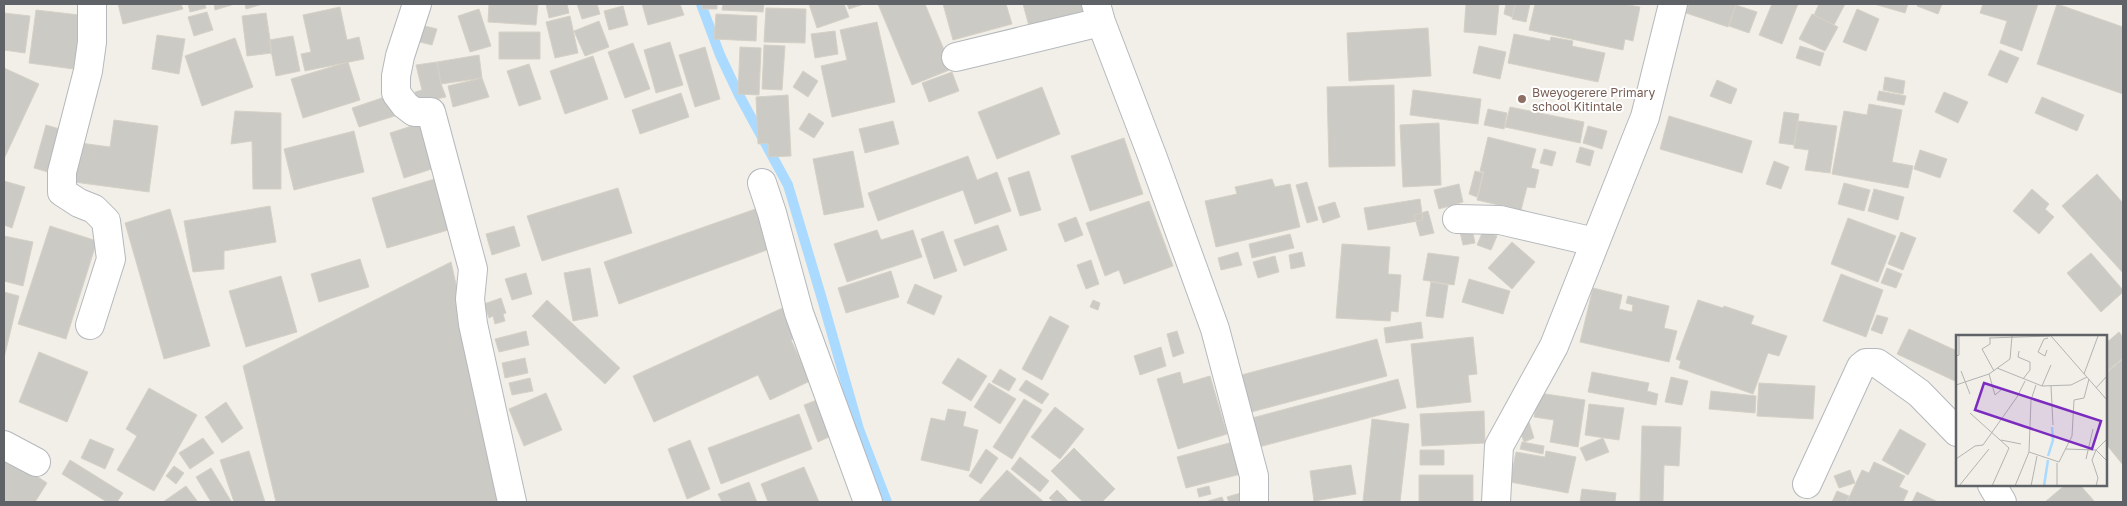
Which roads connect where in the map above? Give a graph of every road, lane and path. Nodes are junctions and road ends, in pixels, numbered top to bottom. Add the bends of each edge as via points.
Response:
1 (92, 4) edge
2 (417, 4) edge
3 (1673, 4) edge
4 (1099, 13) edge
5 (956, 57) dead end
6 (762, 183) dead end
7 (1457, 219) dead end
8 (1595, 242) junction
9 (90, 325) dead end
10 (1956, 431) edge
11 (4, 445) edge
12 (36, 462) dead end
13 (1807, 484) dead end
14 (1993, 486) edge
15 (512, 502) edge
16 (868, 502) edge
17 (1254, 502) edge
18 (1496, 502) edge
19 (2002, 502) edge

1 - 9 street via 88,71 62,172 62,192 94,209 106,221 111,259
2 - 15 street via 400,56 396,93 414,112 431,112 439,138 474,268 470,299 473,324
3 - 8 street via 1645,117
4 - 5 street
4 - 17 street via 1215,328 1254,476
6 - 16 street via 799,312
7 - 8 street via 1500,220
8 - 18 street via 1554,346 1499,446
10 - 13 street via 1919,393 1876,363 1866,363 1861,367
11 - 12 street
14 - 19 street

